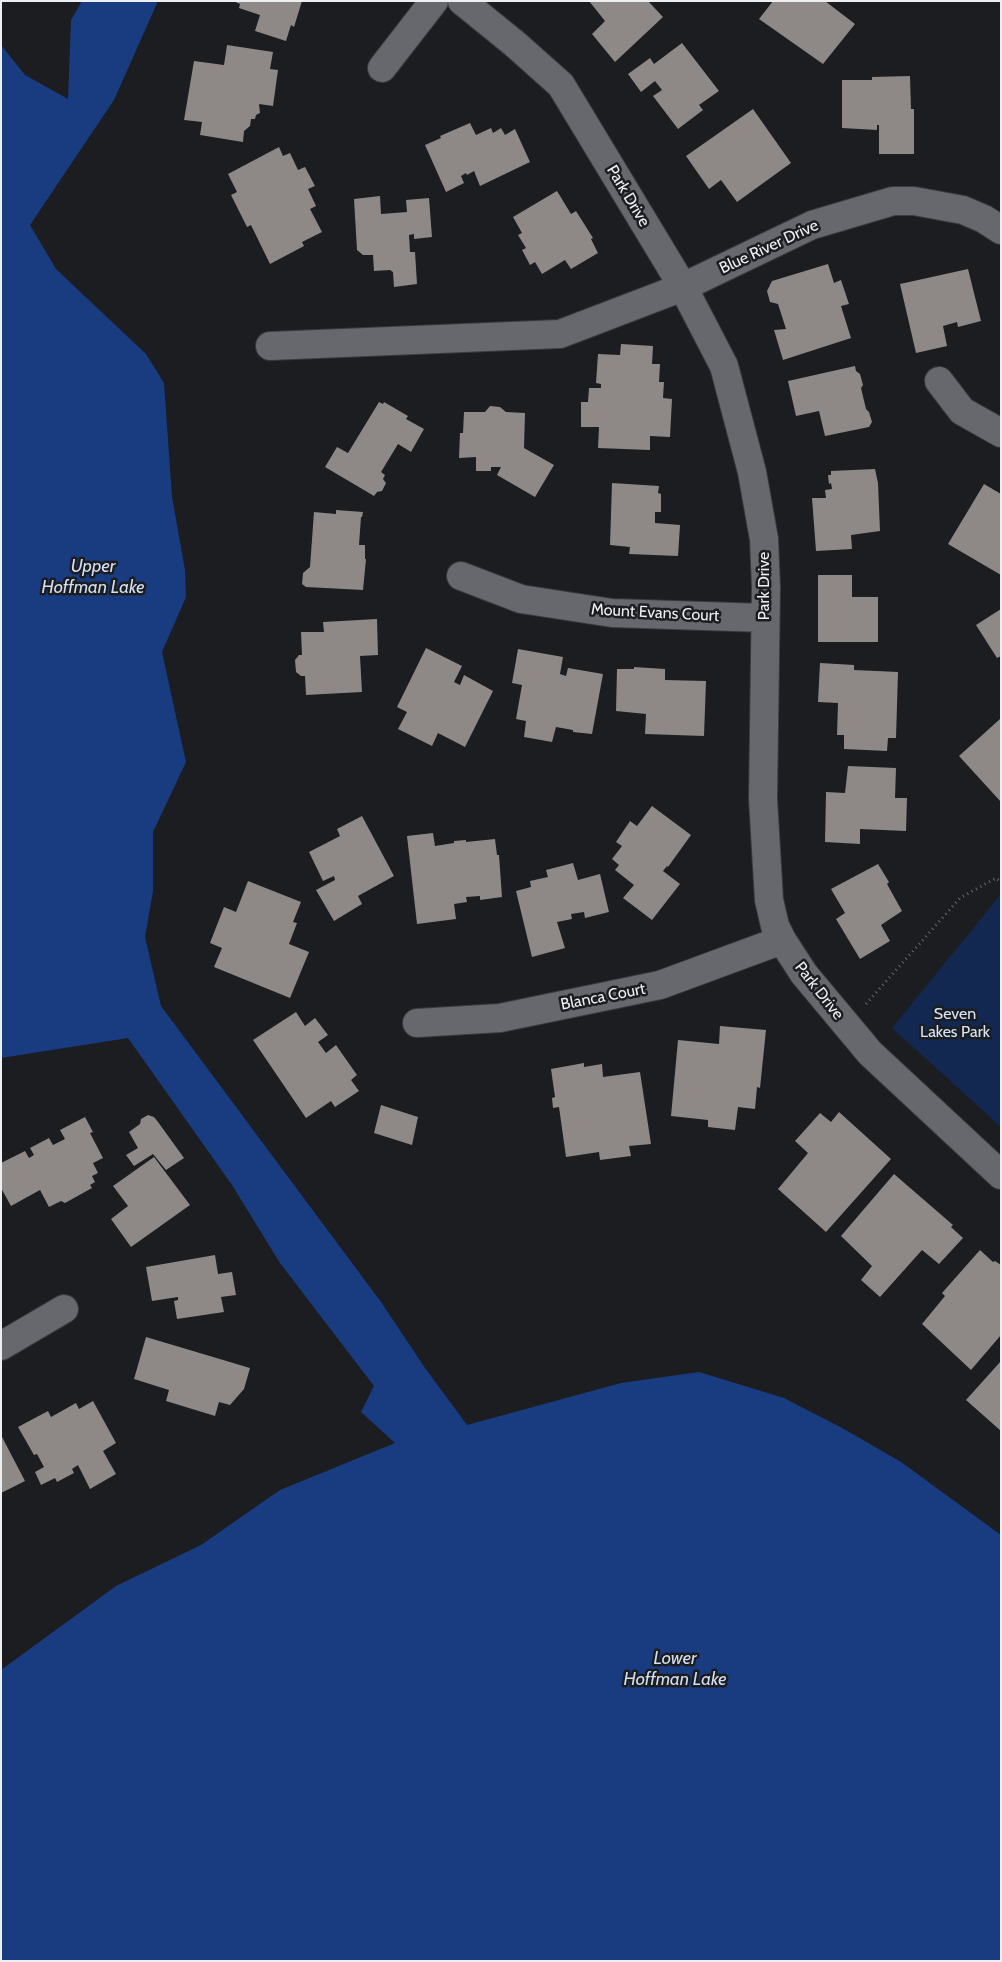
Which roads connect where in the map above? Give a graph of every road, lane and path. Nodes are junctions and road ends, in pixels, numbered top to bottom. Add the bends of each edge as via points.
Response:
1 (434, 1) edge
2 (462, 1) edge
3 (382, 68) dead end
4 (1001, 230) edge
5 (682, 287) junction
6 (270, 346) dead end
7 (939, 381) dead end
8 (1001, 433) edge
9 (461, 576) dead end
10 (765, 618) junction
11 (1001, 882) edge
12 (782, 940) junction
13 (418, 1023) dead end
14 (847, 1026) junction
15 (1001, 1175) edge
16 (64, 1309) dead end
17 (1, 1346) edge

1 - 3 street
2 - 5 street, Park Drive via 561,85
4 - 5 street, Blue River Drive via 963,210 923,202 893,201 812,225
5 - 6 street, Blue River Drive via 560,334
5 - 10 street, Park Drive via 724,366 752,472 764,539
7 - 8 street via 962,411
9 - 10 street, Mount Evans Court via 521,599 612,613
10 - 12 street, Park Drive via 763,799 769,900
11 - 14 path via 996,878 960,898
12 - 13 street, Blanca Court via 660,985 500,1018
12 - 14 street, Park Drive via 804,974
14 - 15 street, Park Drive via 870,1053
16 - 17 street

